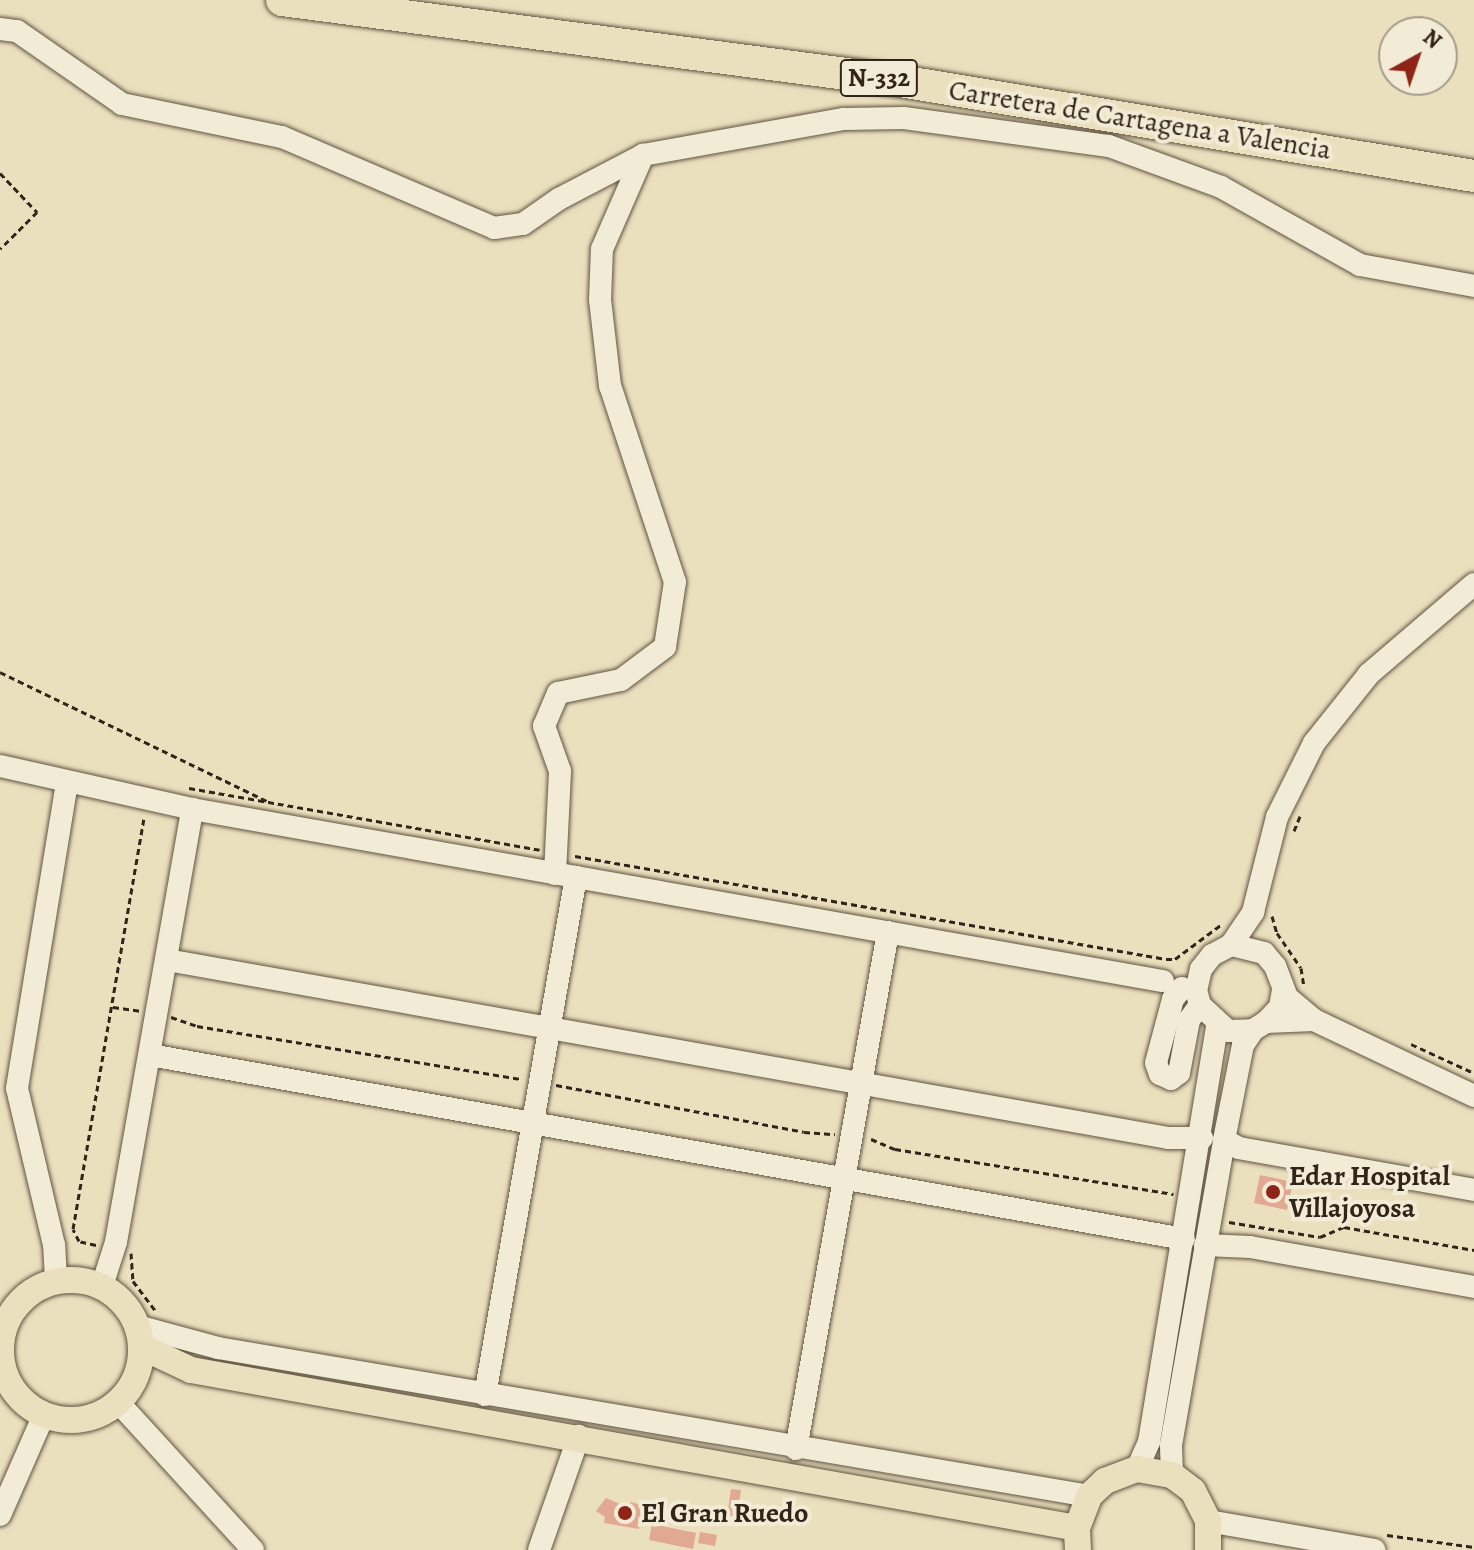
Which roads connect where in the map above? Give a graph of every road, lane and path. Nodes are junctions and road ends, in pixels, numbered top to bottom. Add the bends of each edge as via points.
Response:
1 (282, 0) edge
2 (0, 29) edge
3 (643, 155) junction
4 (0, 173) edge
5 (1474, 176) edge
6 (0, 249) edge
7 (1474, 286) edge
8 (1474, 584) edge
9 (0, 672) edge
10 (0, 766) edge
11 (67, 783) junction
12 (192, 809) junction
13 (275, 823) junction
14 (565, 875) junction
15 (1253, 912) junction
16 (888, 932) junction
17 (1231, 945) junction
18 (1264, 953) junction
19 (167, 960) junction
20 (1201, 969) junction
21 (1283, 990) junction
22 (1186, 993) junction
23 (113, 1007) dead end
24 (157, 1014) junction
25 (1314, 1020) junction
26 (1217, 1025) junction
27 (1260, 1026) junction
28 (549, 1028) junction
29 (19, 1055) junction
30 (150, 1055) junction
31 (0, 1080) edge
32 (540, 1082) junction
33 (861, 1084) junction
34 (1474, 1096) edge
35 (0, 1101) edge
36 (23, 1116) junction
37 (533, 1122) junction
38 (851, 1136) junction
39 (1213, 1139) junction
40 (844, 1176) junction
41 (1474, 1190) edge
42 (1192, 1198) junction
43 (1226, 1221) dead end
44 (1195, 1242) junction
45 (1474, 1250) edge
46 (56, 1280) junction
47 (102, 1286) junction
48 (1474, 1287) edge
49 (2, 1325) edge
50 (139, 1336) junction
51 (0, 1357) edge
52 (191, 1370) junction
53 (126, 1393) junction
54 (485, 1395) junction
55 (44, 1415) junction
56 (579, 1436) junction
57 (796, 1449) junction
58 (1137, 1469) junction
59 (1172, 1475) junction
60 (1089, 1496) junction
61 (0, 1515) edge
62 (1208, 1521) junction
63 (1077, 1539) edge
64 (1213, 1549) edge
65 (253, 1550) edge
66 (539, 1550) edge
67 (1375, 1550) edge

1 - 5 highway, Carretera de Cartagena a Valencia / N-332 via 900,81
2 - 3 street via 17,31 122,104 282,137 494,228 523,224
3 - 7 street via 844,119 904,118 1109,146 1221,187 1360,265
3 - 14 street via 602,249 600,300 610,386 675,582 665,647 621,680 558,693 544,726 560,771
4 - 6 path via 37,212
8 - 15 street via 1369,674 1314,743 1277,817
9 - 13 path via 271,803
10 - 11 street
11 - 12 street
11 - 29 street
12 - 13 street
12 - 19 street
13 - 14 street
14 - 16 street
14 - 28 street
15 - 17 street
15 - 18 street
16 - 22 street
16 - 33 street
17 - 18 street
17 - 20 street
18 - 21 street
19 - 24 street
19 - 28 street
20 - 22 street
20 - 22 street
21 - 25 street
21 - 27 street via 1280,1007
22 - 26 street
23 - 24 path
24 - 30 street
24 - 32 path via 197,1026
25 - 27 street
25 - 34 street
26 - 27 street via 1237,1033
26 - 39 street
27 - 39 street via 1243,1045
28 - 32 street
28 - 33 street
29 - 31 street
29 - 36 street via 17,1088
30 - 37 street
30 - 47 street via 115,1250
32 - 37 street
32 - 38 path via 789,1130
33 - 38 street
33 - 39 street via 1176,1139
35 - 36 street
36 - 46 street via 54,1245
37 - 40 street
37 - 54 street
38 - 40 street
38 - 42 path via 895,1149
39 - 41 street
39 - 42 street
39 - 44 street
40 - 44 street
40 - 57 street
42 - 44 street
43 - 45 path via 1320,1237 1344,1227
44 - 48 street
44 - 58 street via 1149,1442
44 - 59 street
46 - 47 main road via 80,1279
46 - 49 main road via 25,1297
47 - 50 main road via 123,1301
49 - 51 main road
50 - 52 main road
50 - 53 main road
50 - 54 street
51 - 55 main road via 14,1392
52 - 53 main road
52 - 56 main road
53 - 55 main road via 83,1419
53 - 65 street
54 - 57 street
55 - 61 street
56 - 63 main road
56 - 66 street
57 - 60 street
58 - 59 main road
58 - 60 main road via 1105,1481
59 - 62 main road via 1193,1491
60 - 63 main road
62 - 64 main road
62 - 67 street

